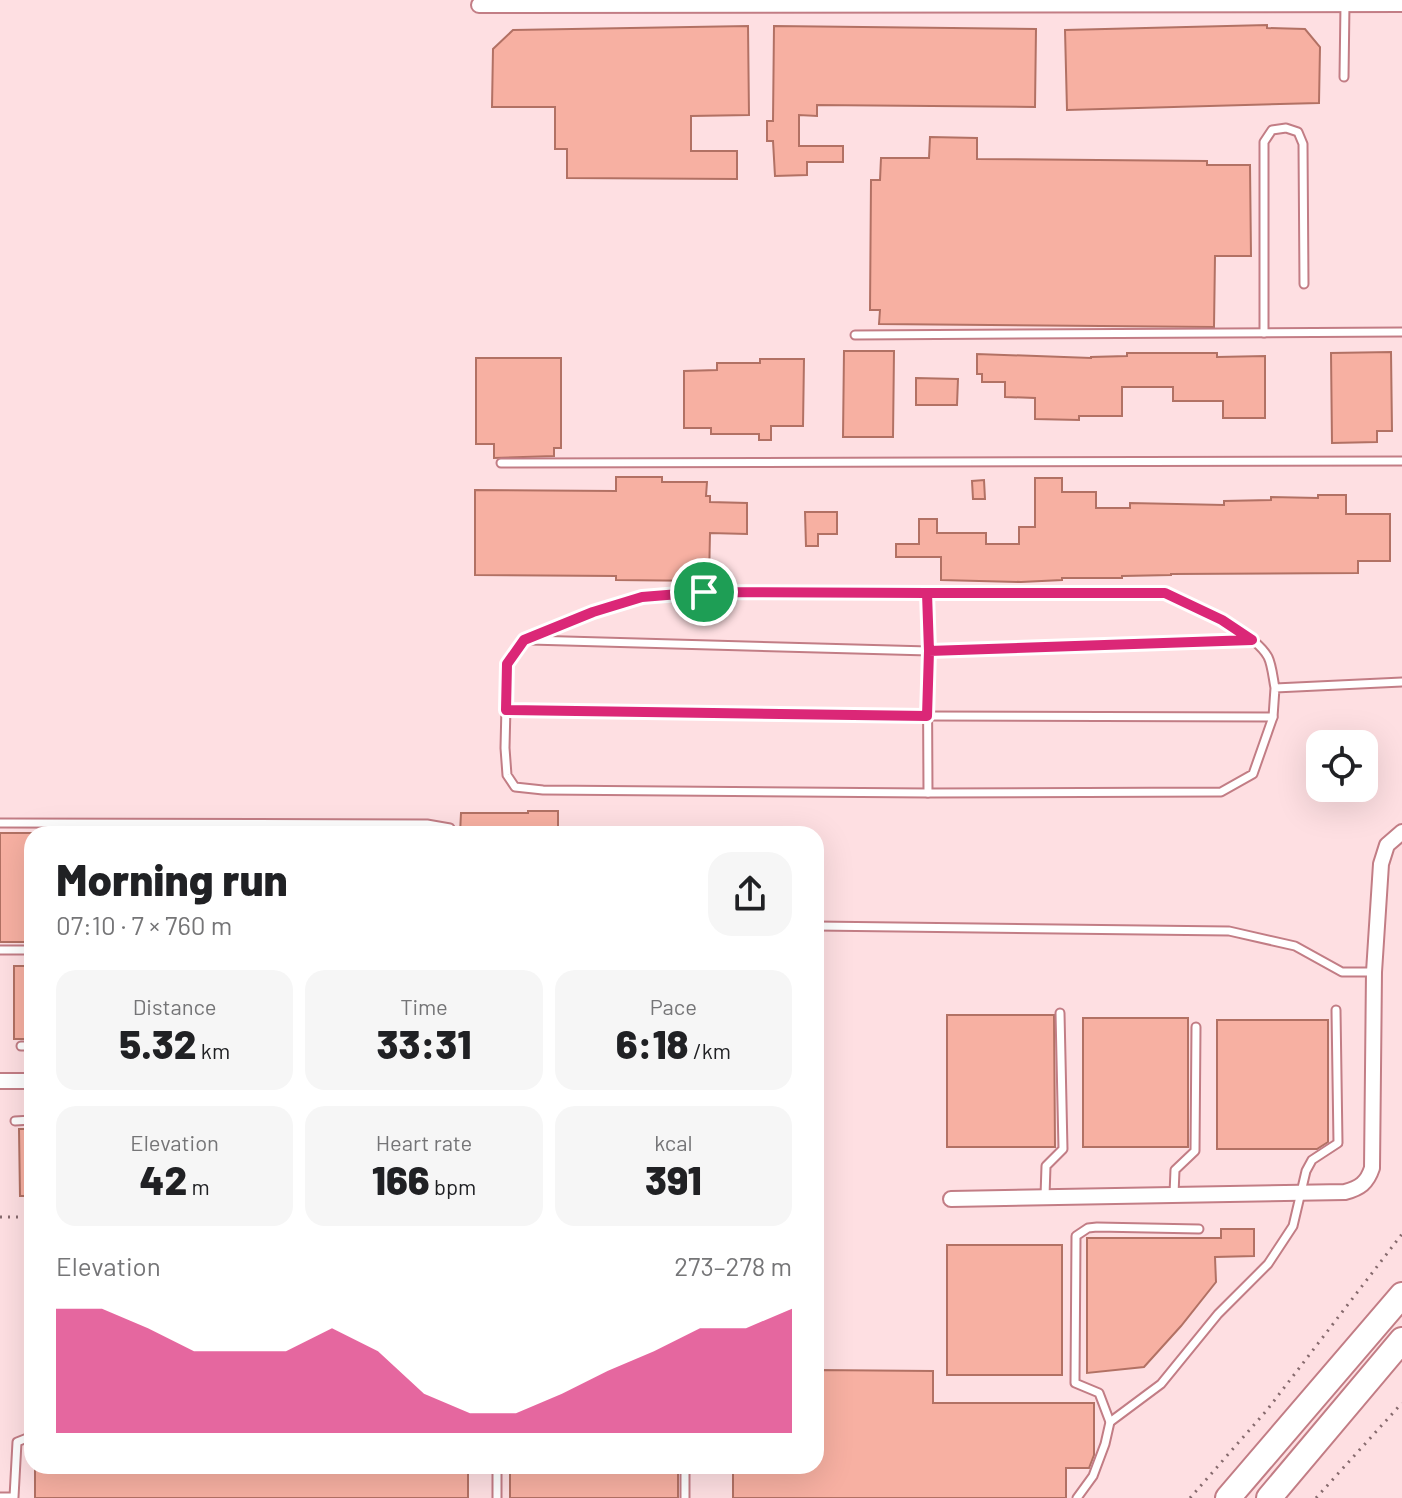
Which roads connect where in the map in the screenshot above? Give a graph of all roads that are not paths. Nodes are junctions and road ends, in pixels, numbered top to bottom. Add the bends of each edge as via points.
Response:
1 (1345, 2) edge
2 (1402, 4) edge
3 (479, 5) dead end
4 (1344, 77) dead end
5 (1304, 284) dead end
6 (1402, 332) edge
7 (1264, 333) junction
8 (855, 335) dead end
9 (1402, 461) edge
10 (501, 463) dead end
11 (927, 593) junction
12 (524, 640) junction
13 (1252, 640) junction
14 (929, 651) junction
15 (1402, 682) edge
16 (1275, 688) junction
17 (506, 710) junction
18 (927, 716) junction
19 (1273, 717) junction
20 (928, 793) junction
21 (0, 823) edge
22 (438, 826) edge
23 (1402, 832) edge
24 (824, 926) edge
25 (0, 950) edge
26 (24, 950) edge
27 (1374, 972) junction
28 (1336, 1010) dead end
29 (1060, 1013) dead end
30 (1196, 1027) dead end
31 (0, 1081) edge
32 (24, 1081) edge
33 (24, 1120) edge
34 (15, 1121) dead end
35 (1302, 1193) junction
36 (1174, 1194) junction
37 (1045, 1196) junction
38 (951, 1199) dead end
39 (1199, 1229) dead end
40 (1402, 1295) edge
41 (1402, 1340) edge
42 (1110, 1422) junction
43 (24, 1439) edge
44 (497, 1474) edge
45 (685, 1474) edge
46 (0, 1497) edge
47 (497, 1498) edge
48 (685, 1498) edge
49 (1077, 1498) edge
50 (1228, 1498) edge
51 (1269, 1498) edge

1 - 2 street
1 - 3 street
1 - 4 lane
5 - 7 lane via 1303,144 1298,132 1272,130 1264,142
6 - 7 lane
7 - 8 lane
9 - 10 lane
11 - 12 lane via 704,592 642,597
11 - 13 lane via 1165,593
11 - 14 lane
12 - 14 lane
12 - 17 lane via 507,664
13 - 14 lane
13 - 16 lane via 1267,656
14 - 18 lane
15 - 16 lane
16 - 19 lane
17 - 18 lane
17 - 20 lane via 507,775 515,787
18 - 19 lane
18 - 20 lane
19 - 20 lane via 1253,774 1221,792
21 - 22 lane
23 - 27 street via 1387,845 1381,864
24 - 27 lane via 1229,931 1295,946 1342,972
25 - 26 lane
27 - 35 street via 1372,1168 1367,1182 1356,1189
28 - 35 lane via 1338,1143 1312,1160
29 - 37 lane via 1063,1149 1046,1166
30 - 36 lane via 1195,1151 1175,1170
31 - 32 street
33 - 34 lane
35 - 36 street
35 - 42 lane via 1293,1226 1268,1264 1218,1314 1161,1384
36 - 37 street
37 - 38 street
39 - 42 lane via 1097,1227 1076,1236 1075,1383 1099,1393
40 - 50 highway
41 - 51 highway
42 - 49 lane via 1093,1476
43 - 46 lane via 17,1442 14,1497
44 - 47 lane
45 - 48 lane

